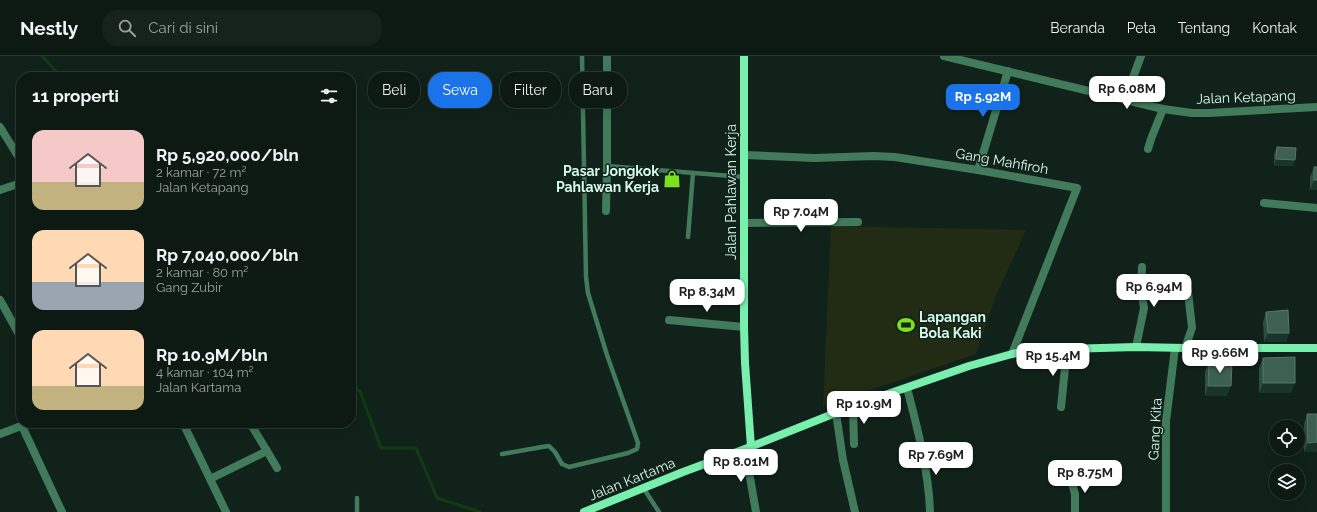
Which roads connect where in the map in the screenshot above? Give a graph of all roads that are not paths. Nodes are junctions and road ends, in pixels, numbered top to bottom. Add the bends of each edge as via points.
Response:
1 (582, 56) edge
2 (607, 56) edge
3 (744, 56) edge
4 (944, 56) edge
5 (1141, 56) edge
6 (1008, 71) junction
7 (1125, 100) junction
8 (1317, 107) edge
9 (1164, 109) junction
10 (0, 127) edge
11 (1148, 149) dead end
12 (16, 153) edge
13 (744, 155) junction
14 (607, 166) junction
15 (978, 170) junction
16 (693, 173) junction
17 (744, 177) junction
18 (16, 185) edge
19 (0, 190) edge
20 (1264, 203) dead end
21 (1317, 208) edge
22 (606, 211) dead end
23 (858, 222) dead end
24 (744, 223) junction
25 (688, 237) dead end
26 (1142, 267) dead end
27 (1188, 292) dead end
28 (0, 300) edge
29 (668, 320) dead end
30 (744, 327) junction
31 (16, 329) edge
32 (1136, 347) junction
33 (1175, 348) junction
34 (1186, 348) junction
35 (1317, 348) edge
36 (1067, 349) junction
37 (1012, 354) junction
38 (907, 388) junction
39 (853, 406) junction
40 (1061, 407) dead end
41 (836, 413) junction
42 (16, 428) edge
43 (28, 428) edge
44 (185, 428) edge
45 (253, 428) edge
46 (0, 434) edge
47 (854, 444) dead end
48 (748, 448) junction
49 (267, 451) junction
50 (502, 454) dead end
51 (276, 468) dead end
52 (1070, 476) dead end
53 (210, 479) junction
54 (644, 489) junction
55 (357, 498) dead end
56 (62, 512) edge
57 (226, 512) edge
58 (357, 512) edge
59 (584, 512) edge
60 (659, 512) edge
61 (756, 512) edge
62 (855, 512) edge
63 (930, 512) edge
64 (1074, 512) edge
65 (1166, 512) edge

1 - 50 lane via 588,293 638,443 637,449 569,467 562,464 549,446
2 - 14 street
3 - 13 main road, Jalan Pahlawan Kerja
4 - 6 street, Jalan Ketapang
5 - 7 street
6 - 7 street, Jalan Ketapang
6 - 15 street
7 - 9 street, Jalan Ketapang
8 - 9 street, Jalan Ketapang via 1209,113
9 - 11 street
10 - 12 street
13 - 15 street, Gang Mahfiroh via 814,158 888,156
13 - 17 main road, Jalan Pahlawan Kerja
14 - 16 lane
14 - 22 street
15 - 37 street, Gang Mahfiroh via 1077,188
16 - 17 lane
16 - 25 lane
17 - 24 main road, Jalan Pahlawan Kerja
18 - 19 street
20 - 21 street
23 - 24 street
24 - 30 main road, Jalan Pahlawan Kerja
26 - 32 street via 1141,289 1144,308
27 - 34 street via 1192,328
28 - 31 street
29 - 30 street
30 - 48 main road, Jalan Pahlawan Kerja
32 - 33 main road, Jalan Kartama
32 - 36 main road, Jalan Kartama
33 - 34 main road, Jalan Kartama
33 - 65 street, Gang Kita via 1166,420
34 - 35 main road, Jalan Kartama
36 - 37 main road, Jalan Kartama via 1030,350
36 - 40 street
37 - 38 main road, Jalan Kartama
38 - 39 main road, Jalan Kartama
38 - 63 street via 926,474
39 - 41 main road, Jalan Kartama
39 - 47 street
41 - 48 main road, Jalan Kartama
41 - 62 street
42 - 46 street
43 - 56 street
44 - 53 street
45 - 49 street
48 - 54 main road, Jalan Kartama
48 - 61 street
49 - 51 street
49 - 53 street
52 - 64 street via 1075,494
53 - 57 street
54 - 59 main road, Jalan Kartama
54 - 60 lane
55 - 58 lane

